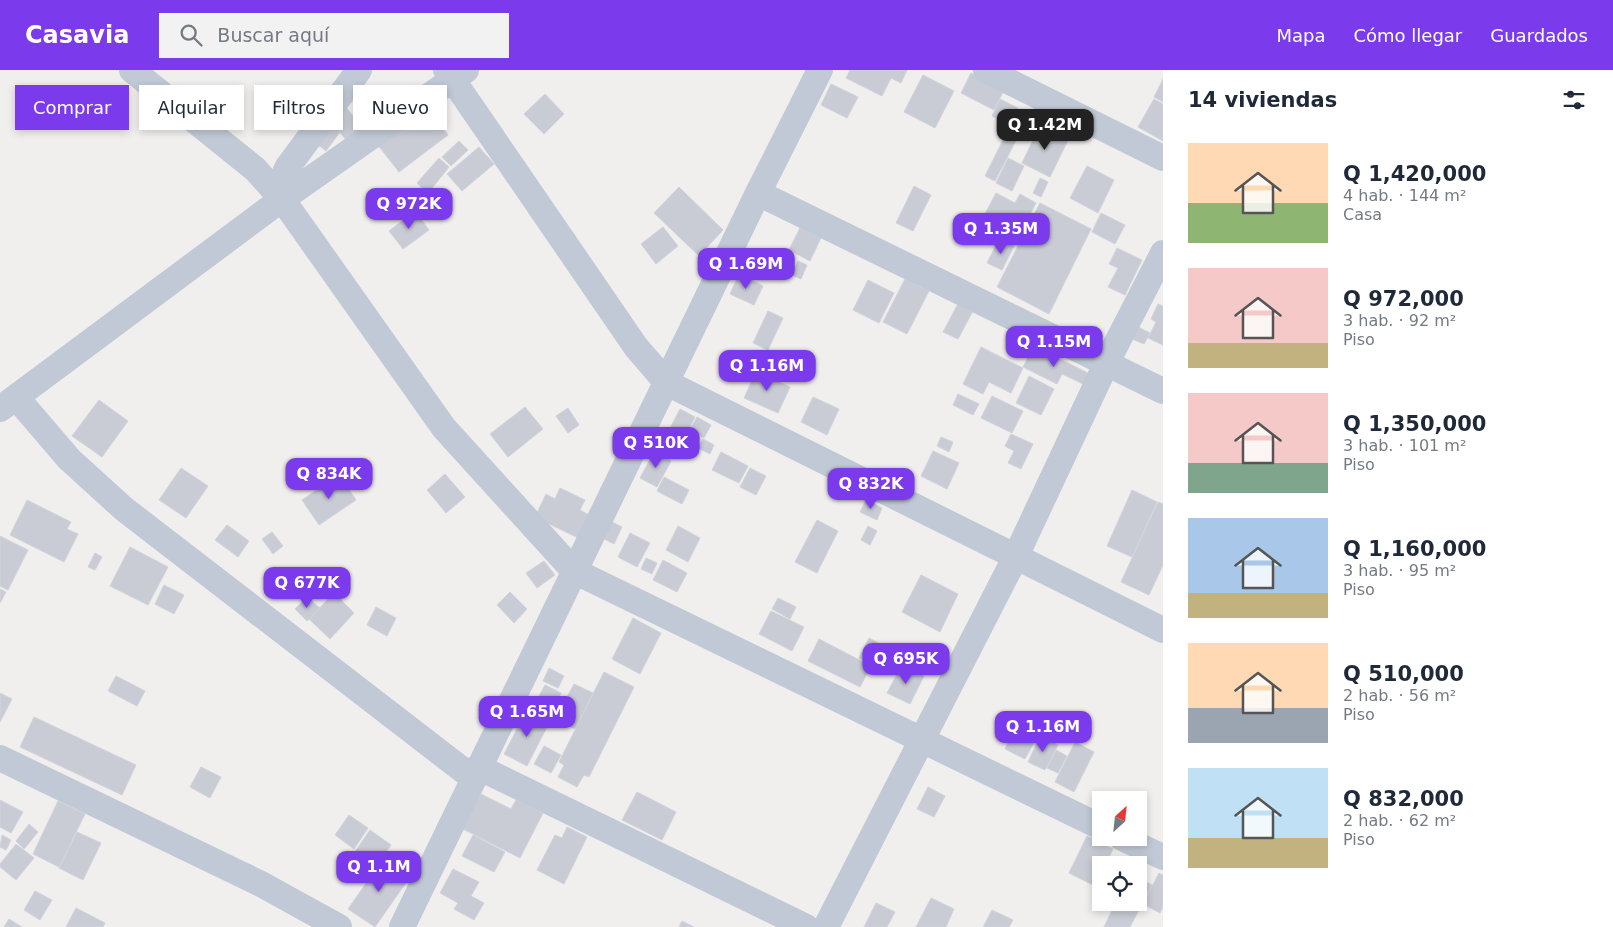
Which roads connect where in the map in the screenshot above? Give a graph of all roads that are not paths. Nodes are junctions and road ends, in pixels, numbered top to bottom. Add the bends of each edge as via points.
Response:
1 (132, 70) edge
2 (359, 70) edge
3 (820, 70) edge
4 (986, 70) edge
5 (455, 73) edge
6 (1163, 158) edge
7 (758, 193) junction
8 (282, 199) junction
9 (1163, 253) edge
10 (1107, 362) junction
11 (667, 383) junction
12 (1163, 391) edge
13 (8, 403) edge
14 (1016, 556) junction
15 (574, 571) junction
16 (1163, 630) edge
17 (923, 740) junction
18 (0, 758) edge
19 (475, 772) junction
20 (1092, 823) edge
21 (1139, 846) edge
22 (1163, 857) edge
23 (339, 927) edge
24 (402, 927) edge
25 (806, 927) edge
26 (826, 927) edge

1 - 8 street via 255,169
2 - 8 street via 287,168 281,182
3 - 7 street
4 - 6 street
5 - 8 street
5 - 11 street via 636,347
7 - 10 street
7 - 11 street
8 - 13 street
8 - 15 street via 444,428
9 - 10 street
10 - 12 street
10 - 14 street
11 - 14 street
11 - 15 street
13 - 19 street via 124,508
14 - 16 street
14 - 17 street
15 - 17 street
15 - 19 street
17 - 20 street
17 - 26 street
18 - 23 street via 259,883
19 - 24 street
19 - 25 street
21 - 22 street

